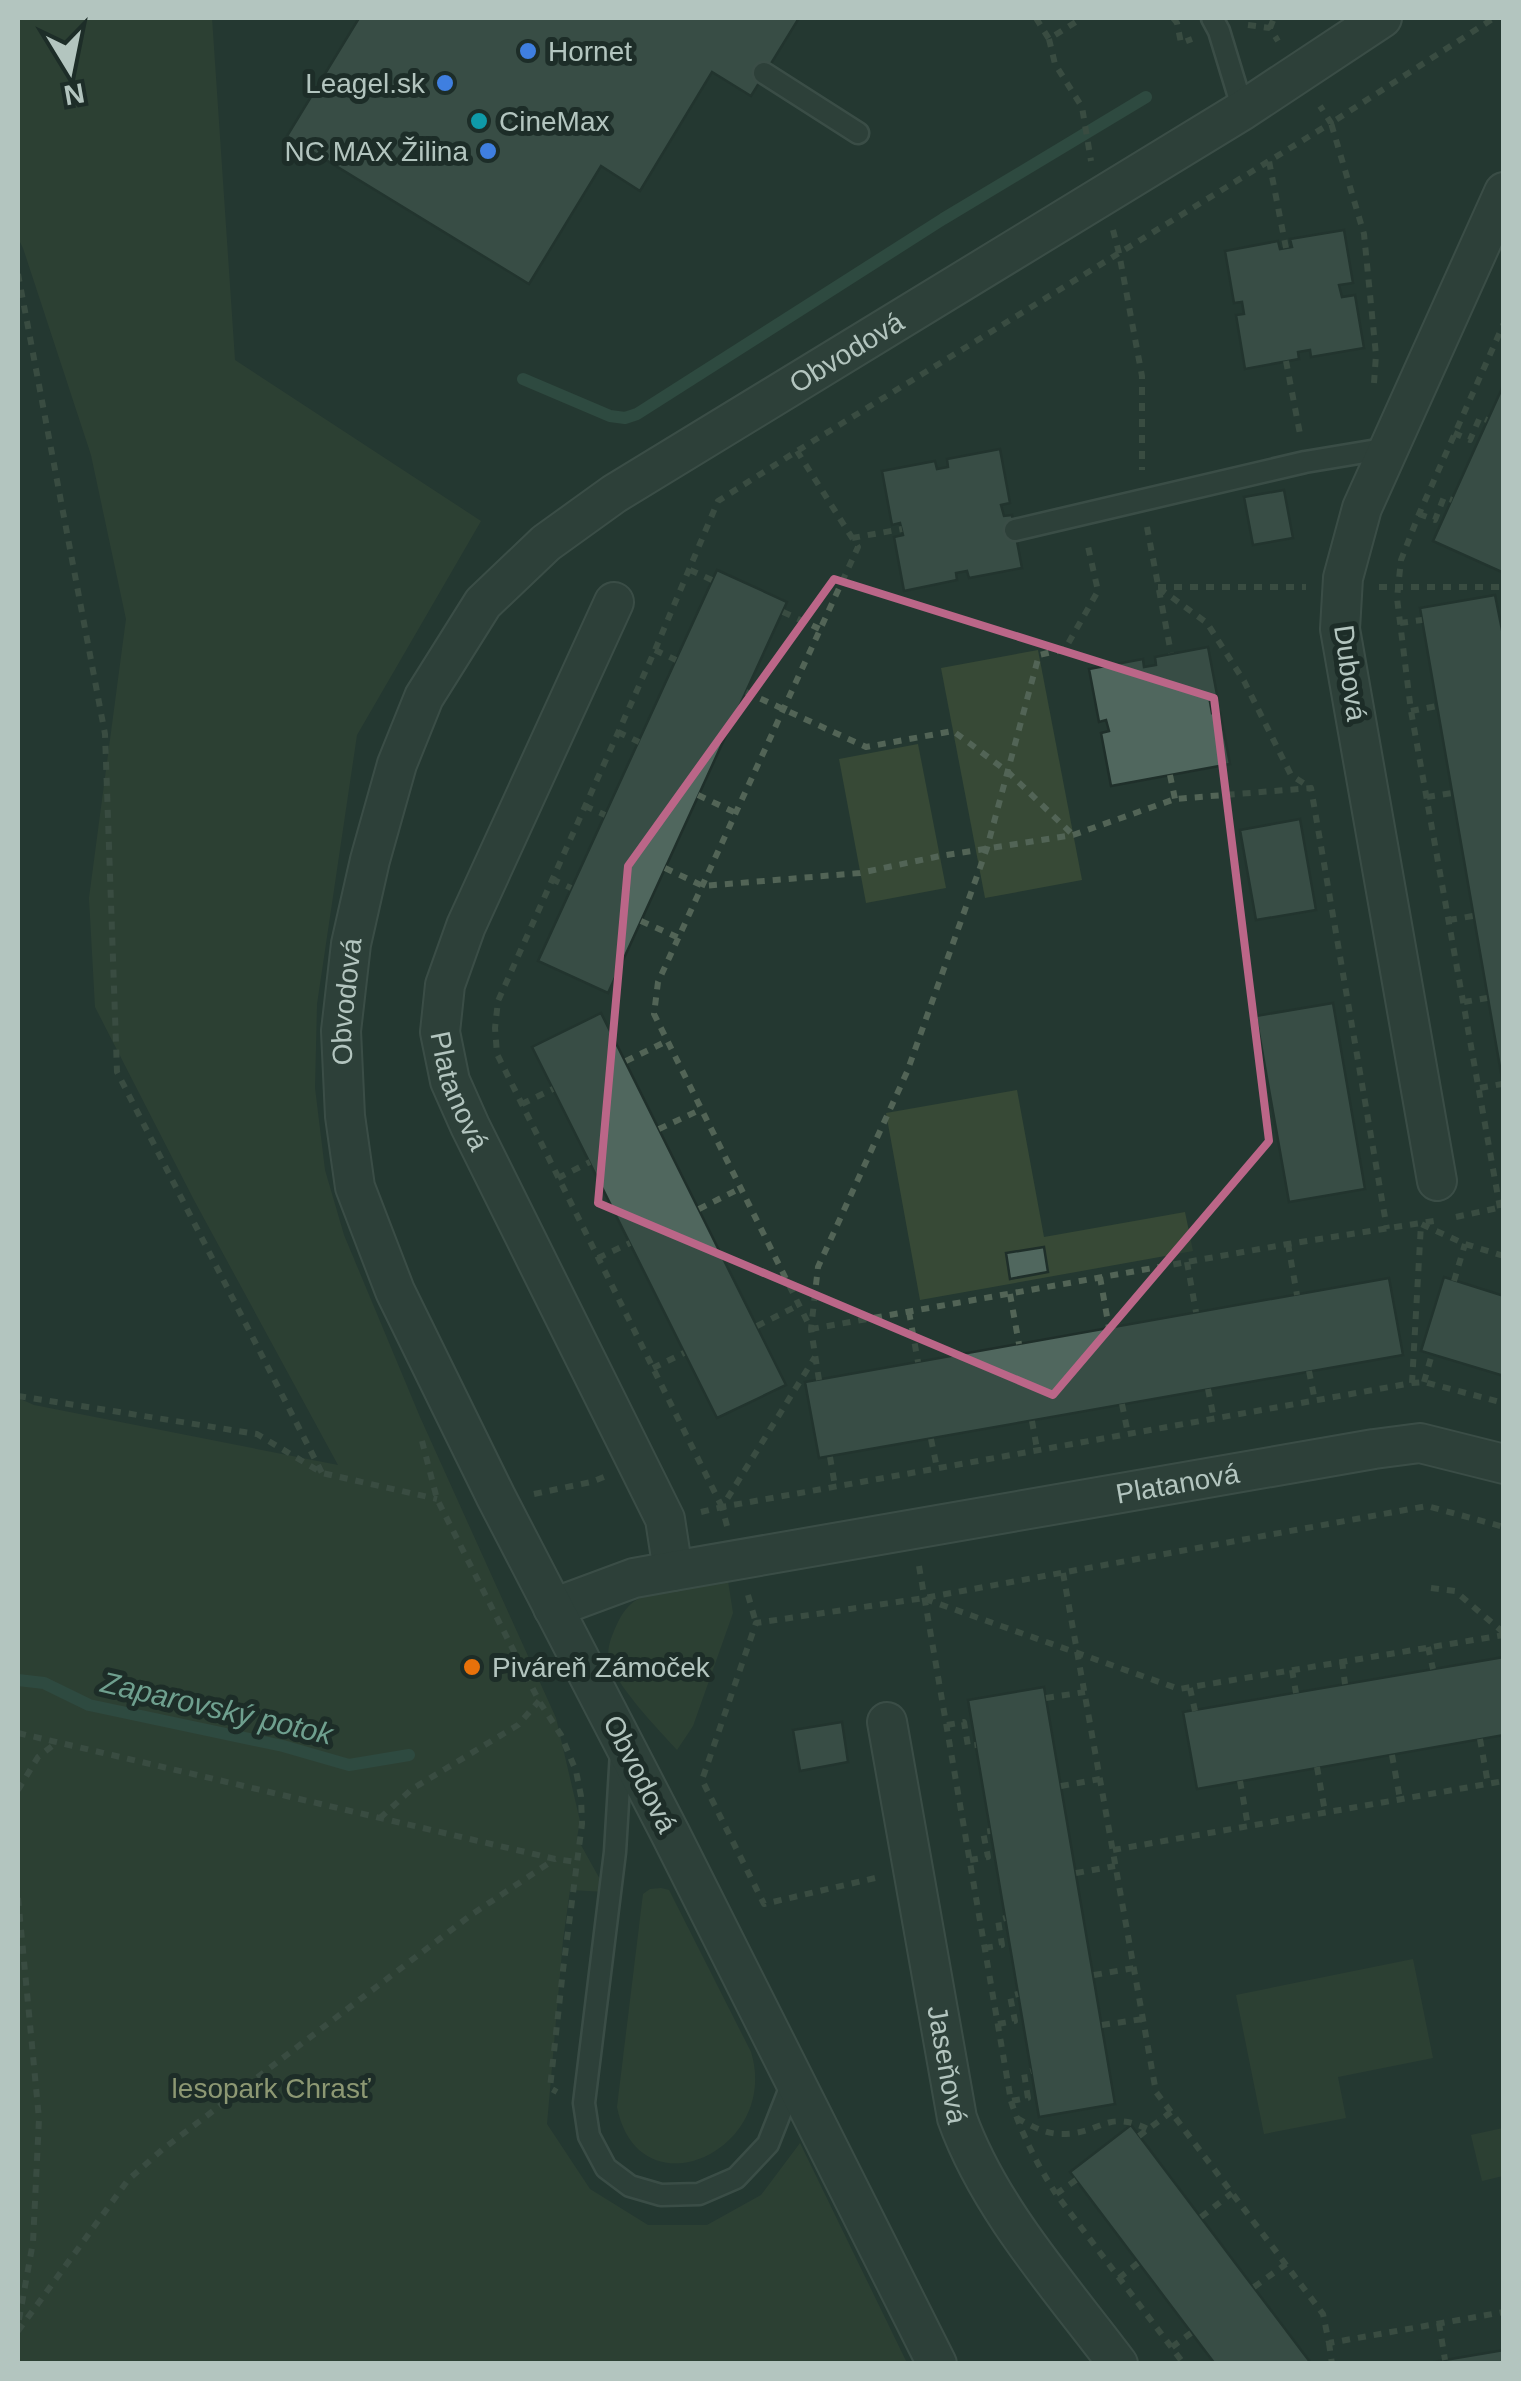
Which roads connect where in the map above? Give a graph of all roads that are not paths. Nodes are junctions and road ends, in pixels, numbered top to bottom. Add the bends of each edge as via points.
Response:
1 (1212, 18) edge
2 (1382, 18) edge
3 (764, 73) dead end
4 (1243, 110) junction
5 (858, 133) dead end
6 (1504, 192) edge
7 (1380, 450) junction
8 (1015, 530) dead end
9 (614, 602) dead end
10 (1437, 1181) dead end
11 (1504, 1464) edge
12 (673, 1570) junction
13 (552, 1608) junction
14 (887, 1722) dead end
15 (622, 1740) junction
16 (794, 2078) junction
17 (938, 2364) edge
18 (1118, 2364) edge

1 - 4 lane
2 - 4 street, Obvodová
3 - 5 lane
4 - 13 street, Obvodová via 614,494 546,543 483,602 424,697 397,764 351,944 341,1031 344,1116 355,1187 395,1291
6 - 7 street, Dubová
7 - 8 lane
7 - 10 street, Dubová via 1343,578 1340,629
9 - 12 street, Platanová via 466,926 444,985 440,1032 450,1081 470,1126 665,1520
11 - 12 street, Platanová via 1420,1443
12 - 13 street, Platanová
13 - 15 street, Obvodová
14 - 18 street, Jaseňová via 956,2118 1007,2216
15 - 16 street, Obvodová
15 - 16 lane via 584,2102 589,2136 606,2168 630,2186 661,2196 699,2194 736,2178 768,2144
16 - 17 street, Obvodová

